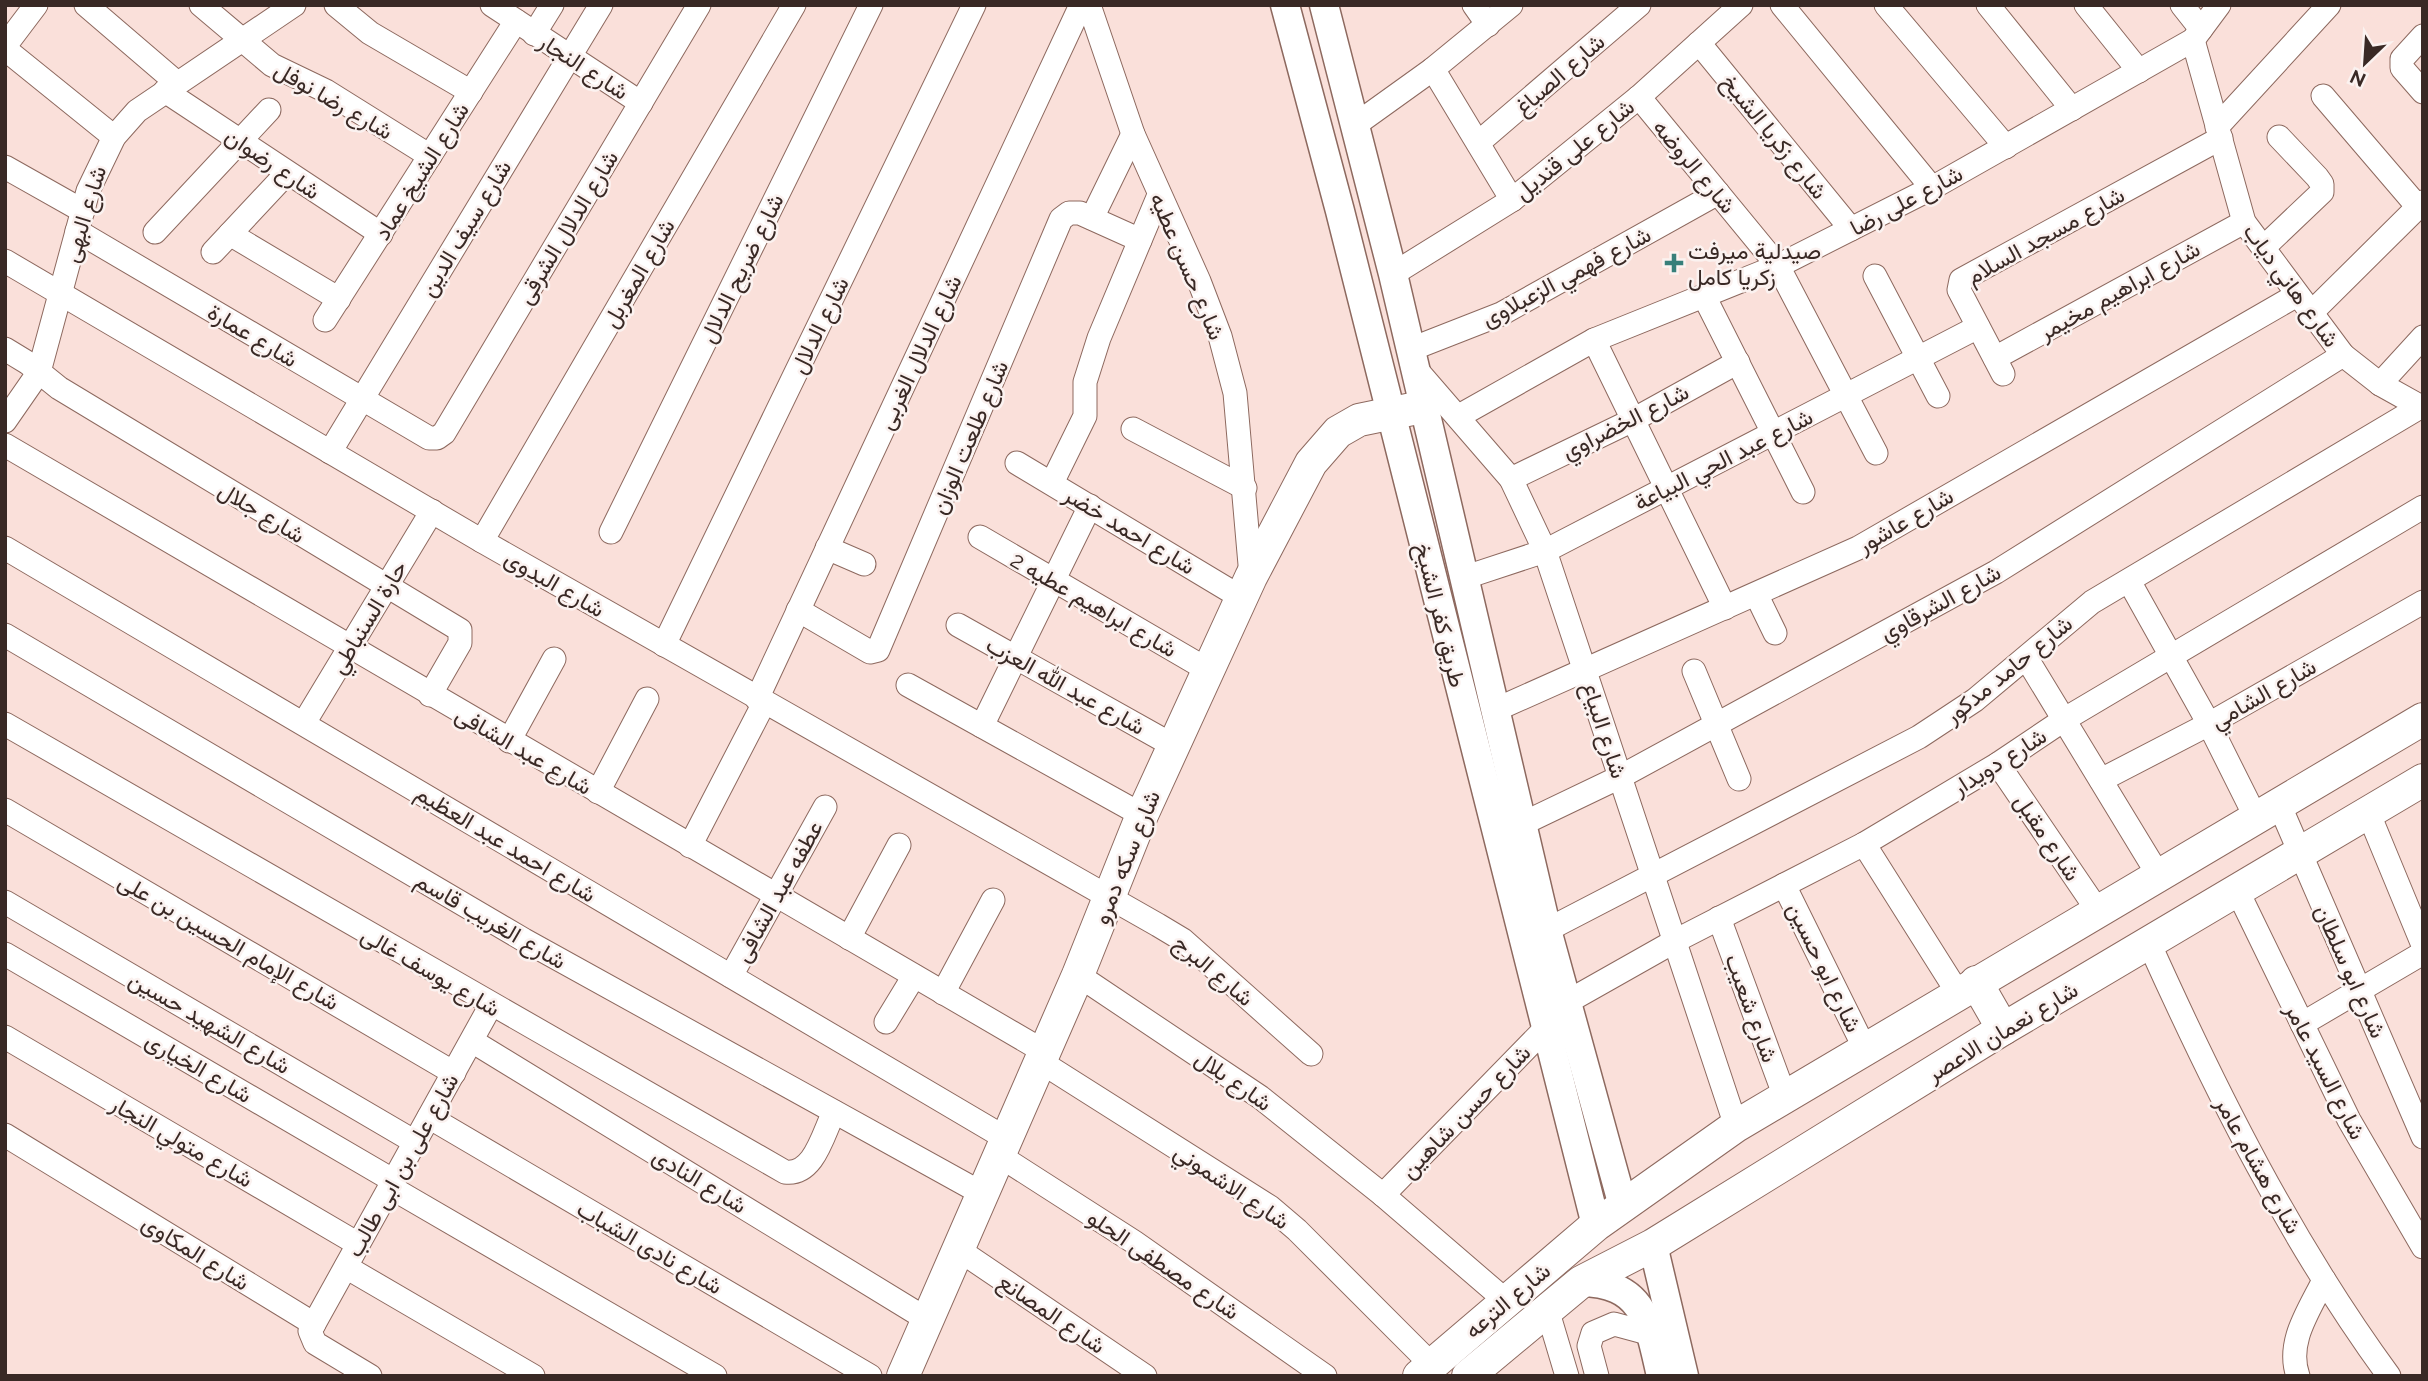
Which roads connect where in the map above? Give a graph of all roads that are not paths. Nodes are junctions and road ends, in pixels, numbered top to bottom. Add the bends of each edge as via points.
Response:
1 (86, 5) edge
2 (201, 5) edge
3 (294, 5) edge
4 (336, 5) edge
5 (492, 5) edge
6 (551, 5) edge
7 (601, 5) edge
8 (794, 5) edge
9 (871, 5) edge
10 (974, 5) edge
11 (1081, 5) edge
12 (1088, 5) edge
13 (1285, 5) edge
14 (1324, 5) edge
15 (1474, 5) edge
16 (1511, 5) edge
17 (1639, 5) edge
18 (1741, 5) edge
19 (1782, 5) edge
20 (1886, 5) edge
21 (1988, 5) edge
22 (2086, 5) edge
23 (2182, 5) edge
24 (2219, 5) edge
25 (2329, 5) edge
26 (690, 8) edge
27 (21, 13) edge
28 (1488, 25) junction
29 (525, 27) junction
30 (2197, 34) junction
31 (2423, 36) edge
32 (242, 39) junction
33 (1699, 43) junction
34 (5, 47) edge
35 (570, 56) junction
36 (1433, 69) junction
37 (2139, 71) junction
38 (171, 87) junction
39 (471, 92) junction
40 (2423, 92) edge
41 (2323, 96) dead end
42 (1639, 97) junction
43 (641, 103) junction
44 (2072, 109) junction
45 (269, 110) dead end
46 (1355, 125) junction
47 (2219, 133) junction
48 (1133, 134) junction
49 (114, 137) junction
50 (2280, 137) dead end
51 (240, 141) junction
52 (1478, 143) junction
53 (2006, 146) junction
54 (430, 156) junction
55 (5, 167) edge
56 (287, 173) junction
57 (1932, 188) junction
58 (1718, 194) junction
59 (1159, 195) junction
60 (1512, 200) junction
61 (1375, 204) junction
62 (2420, 204) edge
63 (1340, 211) junction
64 (1092, 218) junction
65 (80, 220) junction
66 (2244, 222) junction
67 (1851, 229) junction
68 (155, 232) dead end
69 (230, 234) junction
70 (381, 234) junction
71 (1140, 240) junction
72 (2263, 248) junction
73 (213, 252) dead end
74 (5, 261) edge
75 (1778, 266) junction
76 (1393, 274) junction
77 (1875, 276) dead end
78 (61, 293) junction
79 (1704, 296) junction
80 (339, 299) junction
81 (2304, 304) junction
82 (325, 320) dead end
83 (1978, 327) junction
84 (2423, 337) edge
85 (1594, 340) junction
86 (5, 349) edge
87 (2343, 355) junction
88 (1411, 358) junction
89 (1918, 358) junction
90 (1738, 362) junction
91 (1999, 366) joint
92 (38, 372) junction
93 (2380, 384) junction
94 (1846, 396) junction
95 (1938, 396) dead end
96 (362, 399) junction
97 (1422, 407) junction
98 (2421, 407) edge
99 (1389, 412) junction
100 (1459, 416) junction
101 (1633, 420) junction
102 (5, 421) edge
103 (1133, 429) dead end
104 (1773, 433) junction
105 (429, 439) joint
106 (5, 445) edge
107 (330, 452) junction
108 (1876, 453) dead end
109 (1017, 463) dead end
110 (1511, 478) junction
111 (1052, 483) junction
112 (1245, 488) junction
113 (1666, 488) junction
114 (1803, 492) dead end
115 (1090, 506) junction
116 (2423, 507) edge
117 (432, 512) junction
118 (611, 531) dead end
119 (980, 537) dead end
120 (482, 541) junction
121 (5, 548) edge
122 (827, 548) junction
123 (1545, 551) junction
124 (864, 564) dead end
125 (1463, 578) junction
126 (1054, 580) junction
127 (2129, 581) junction
128 (386, 587) junction
129 (1246, 588) junction
130 (1757, 596) junction
131 (2423, 602) edge
132 (1725, 608) junction
133 (798, 610) junction
134 (958, 625) dead end
135 (1775, 634) dead end
136 (5, 635) edge
137 (664, 645) junction
138 (350, 648) junction
139 (2173, 655) junction
140 (1015, 657) junction
141 (554, 659) dead end
142 (2027, 659) junction
143 (1584, 668) junction
144 (1208, 670) junction
145 (1694, 671) dead end
146 (908, 685) dead end
147 (430, 695) junction
148 (647, 699) dead end
149 (760, 701) junction
150 (1495, 710) junction
151 (2065, 719) junction
152 (2423, 719) edge
153 (304, 723) junction
154 (5, 724) edge
155 (1716, 724) junction
156 (2209, 724) junction
157 (982, 726) junction
158 (509, 741) junction
159 (1174, 746) junction
160 (1998, 764) junction
161 (1620, 777) junction
162 (1739, 779) dead end
163 (2101, 780) junction
164 (2423, 780) edge
165 (598, 792) junction
166 (825, 807) dead end
167 (5, 810) edge
168 (2267, 811) junction
169 (2368, 813) junction
170 (1142, 815) junction
171 (1522, 824) junction
172 (1864, 844) junction
173 (899, 845) dead end
174 (690, 846) junction
175 (2300, 853) junction
176 (1653, 874) junction
177 (2159, 876) junction
178 (1784, 885) junction
179 (2237, 890) junction
180 (775, 896) junction
181 (1110, 898) junction
182 (993, 900) dead end
183 (5, 902) edge
184 (2098, 911) junction
185 (1719, 918) junction
186 (1547, 930) junction
187 (849, 938) junction
188 (1675, 941) junction
189 (2149, 943) junction
190 (2423, 945) edge
191 (2423, 953) edge
192 (5, 954) edge
193 (1078, 975) junction
194 (731, 976) junction
195 (914, 976) junction
196 (1967, 988) junction
197 (2359, 990) junction
198 (943, 993) junction
199 (1567, 1002) junction
200 (491, 1005) junction
201 (886, 1022) dead end
202 (2302, 1024) junction
203 (1546, 1028) junction
204 (2003, 1029) junction
205 (5, 1037) edge
206 (471, 1041) junction
207 (1865, 1049) junction
208 (1311, 1054) dead end
209 (1043, 1057) junction
210 (454, 1073) junction
211 (1785, 1097) junction
212 (834, 1112) junction
213 (429, 1118) junction
214 (1736, 1126) junction
215 (5, 1135) edge
216 (2423, 1137) edge
217 (415, 1142) junction
218 (1004, 1147) junction
219 (392, 1184) junction
220 (983, 1194) junction
221 (1383, 1195) junction
222 (1623, 1206) junction
223 (1595, 1225) junction
224 (358, 1244) junction
225 (1653, 1245) junction
226 (2423, 1247) edge
227 (959, 1250) junction
228 (346, 1267) junction
229 (2324, 1280) junction
230 (1581, 1282) junction
231 (1504, 1300) junction
232 (1547, 1309) junction
233 (928, 1320) junction
234 (314, 1324) junction
235 (1651, 1334) junction
236 (1426, 1370) edge
237 (370, 1376) edge
238 (533, 1376) edge
239 (715, 1376) edge
240 (870, 1376) edge
241 (903, 1376) edge
242 (1145, 1376) edge
243 (1325, 1376) edge
244 (1468, 1376) edge
245 (1567, 1376) edge
246 (1597, 1376) edge
247 (1661, 1376) edge
248 (1684, 1376) edge
249 (2298, 1376) edge
250 (2389, 1376) edge

1 - 38 street, شارع رضوان
2 - 32 street, شارع رضا نوفل
3 - 32 street, شارع البهى
4 - 39 street via 370,33
5 - 29 street, شارع النجار
6 - 29 street, شارع الشيخ عماد
7 - 35 street, شارع سيف الدين
8 - 120 street, شارع المغربل
9 - 118 street, شارع ضريح الدلال
10 - 137 street, شارع الدلال
11 - 122 street, شارع الدلال الغربى
12 - 48 street, شارع حسن عطيه
13 - 63 street, طريق كفر الشيخ
14 - 46 street, طريق كفر الشيخ
15 - 28 street
16 - 28 street
17 - 52 street, شارع الصباغ
18 - 33 street, شارع على قنديل
19 - 57 street
20 - 53 street
21 - 44 street
22 - 37 street
23 - 30 street
24 - 30 street, شارع على رضا
25 - 47 street
26 - 43 street, شارع الدلال الشرقى
27 - 34 street
28 - 36 street
29 - 35 street, شارع النجار
29 - 39 street, شارع الشيخ عماد
30 - 37 street, شارع على رضا
30 - 47 street, شارع هاني دياب
31 - 40 street via 2402,59 2402,68
32 - 38 street, شارع البهى
32 - 54 street, شارع رضا نوفل via 285,74 326,91
33 - 42 street, شارع على قنديل
33 - 67 street, شارع زكريا الشيخ
34 - 49 street
35 - 43 street, شارع النجار
35 - 96 street, شارع سيف الدين
36 - 46 street
36 - 52 street
37 - 44 street, شارع على رضا
38 - 49 street, شارع البهى via 137,111
38 - 51 street, شارع رضوان
39 - 54 street, شارع الشيخ عماد
41 - 62 street
42 - 58 street, شارع الروضه
42 - 60 street, شارع على قنديل
43 - 105 street, شارع الدلال الشرقى via 444,433
44 - 53 street, شارع على رضا
45 - 51 street
46 - 61 street, طريق كفر الشيخ
47 - 66 street, شارع هاني دياب
47 - 83 street, شارع مسجد السلام via 1961,280 1959,290
48 - 59 street, شارع حسن عطيه
48 - 64 street
49 - 65 street, شارع البهى via 95,172
50 - 72 street via 2317,177 2322,192
51 - 56 street, شارع رضوان
51 - 68 street
52 - 60 street
53 - 57 street, شارع على رضا
54 - 70 street, شارع الشيخ عماد
55 - 65 street, شارع عمارة
56 - 69 street
56 - 70 street, شارع رضوان
57 - 67 street, شارع على رضا
58 - 75 street, شارع الروضه
58 - 88 street, شارع فهمي الزعبلاوى via 1501,314
59 - 71 street
59 - 112 street, شارع حسن عطيه via 1220,336 1235,393
60 - 76 street, شارع على قنديل
61 - 63 street
61 - 76 street, طريق كفر الشيخ
62 - 81 street, شارع عاشور
63 - 99 street, طريق كفر الشيخ
64 - 71 street, شارع طلعت الوزان
64 - 133 street, شارع طلعت الوزان via 1075,213 1061,219 880,648 870,652
65 - 78 street, شارع البهى
65 - 96 street, شارع عمارة
66 - 72 street, شارع هاني دياب
66 - 91 street, شارع ابراهيم مخيمر
67 - 75 street, شارع على رضا
69 - 73 street
69 - 80 street
70 - 80 street, شارع الشيخ عماد
71 - 111 street via 1085,382 1085,416
72 - 81 street, شارع هاني دياب
74 - 78 street, شارع البدوى
75 - 79 street, شارع على رضا
75 - 94 street, شارع الروضه
76 - 88 street, طريق كفر الشيخ
77 - 89 street
78 - 92 street, شارع البهى
78 - 107 street, شارع البدوى
79 - 85 street, شارع على رضا
79 - 90 street
80 - 82 street, شارع الشيخ عماد
81 - 87 street, شارع هاني دياب
81 - 130 street, شارع عاشور via 1858,548
83 - 89 street, شارع عبد الحي البياعة
83 - 91 street, شارع مسجد السلام
84 - 93 street
85 - 100 street, شارع على رضا
85 - 101 street
86 - 92 street, شارع جلال
87 - 93 street, شارع هاني دياب
87 - 155 street, شارع الشرقاوي via 1996,572
88 - 97 street, طريق كفر الشيخ
88 - 100 street, شارع البياع
89 - 94 street, شارع عبد الحي البياعة
89 - 95 street
90 - 101 street, شارع الخضراوي
90 - 104 street
92 - 102 street, شارع البهى
92 - 128 street, شارع جلال
93 - 98 street, شارع هاني دياب
94 - 104 street, شارع عبد الحي البياعة
94 - 108 street, شارع الروضه
96 - 105 street, شارع عمارة
96 - 107 street, شارع سيف الدين
97 - 99 main road, شارع سكه دمرو
97 - 125 street, طريق كفر الشيخ
98 - 127 street, شارع حامد مدكور
99 - 129 main road, شارع سكه دمرو via 1359,420 1338,432 1311,463
99 - 203 street, طريق كفر الشيخ
100 - 110 street, شارع البياع
101 - 110 street, شارع الخضراوي
101 - 113 street
103 - 112 street
104 - 113 street, شارع عبد الحي البياعة
104 - 114 street
106 - 138 street, شارع عبد الشافى
107 - 117 street, شارع البدوى
109 - 111 street, شارع احمد خضر
110 - 123 street, شارع البياع
111 - 115 street, شارع احمد خضر
112 - 129 street, شارع حسن عطيه
113 - 123 street, شارع عبد الحي البياعة
113 - 132 street
115 - 126 street
115 - 129 street, شارع احمد خضر
116 - 139 street, شارع دويدار
117 - 120 street, شارع البدوى
117 - 128 street, حارة السنباطي
119 - 126 street, شارع ابراهيم عطيه 2
120 - 137 street, شارع البدوى
121 - 153 street, شارع احمد عبد العظيم
122 - 124 street
122 - 133 street, شارع الدلال الغربى
123 - 125 street, شارع عبد الحي البياعة
123 - 143 street, شارع البياع
125 - 150 street, طريق كفر الشيخ
126 - 140 street
126 - 144 street, شارع ابراهيم عطيه 2
127 - 139 street, شارع ابو سلطان
127 - 142 street, شارع حامد مدكور via 2066,622
128 - 138 street, حارة السنباطي
128 - 147 street, شارع جلال via 460,630 460,643
129 - 144 main road, شارع سكه دمرو
130 - 132 street, شارع عاشور
130 - 135 street
131 - 156 street, شارع الشامي
132 - 143 street, شارع عاشور
133 - 149 street, شارع الدلال الغربى
134 - 140 street, شارع عبد الله العزب
136 - 212 street, شارع الغريب قاسم via 489,919
137 - 149 street, شارع البدوى
138 - 147 street, شارع عبد الشافى
138 - 153 street, حارة السنباطي
139 - 151 street, شارع دويدار
139 - 156 street, شارع ابو سلطان
140 - 157 street
140 - 159 street, شارع عبد الله العزب
141 - 158 street
142 - 151 street
142 - 176 street, شارع حامد مدكور via 1975,701 1919,737
143 - 150 street, شارع عاشور
143 - 161 street, شارع البياع
144 - 159 main road, شارع سكه دمرو
145 - 155 street
146 - 157 street
147 - 158 street, شارع عبد الشافى
148 - 165 street
149 - 174 street, شارع الدلال الغربى
149 - 181 street, شارع البدوى
150 - 171 street, طريق كفر الشيخ
151 - 160 street, شارع دويدار
151 - 163 street
152 - 168 main road
153 - 194 street, شارع احمد عبد العظيم
154 - 200 street, شارع يوسف غالى
155 - 161 street, شارع الشرقاوي
155 - 162 street
156 - 163 street, شارع الشامي
156 - 168 street, شارع ابو سلطان
157 - 170 street
158 - 165 street, شارع عبد الشافى
159 - 170 main road, شارع سكه دمرو
160 - 172 street, شارع دويدار
160 - 184 street, شارع مقبل
161 - 171 street, شارع الشرقاوي
161 - 176 street, شارع البياع
163 - 177 street
164 - 169 main road, شارع نعمان الاعصر
165 - 174 street, شارع عبد الشافى
166 - 180 street, عطفه عبد الشافى
167 - 210 street, شارع الإمام الحسين بن على
168 - 175 street, شارع ابو سلطان
168 - 177 main road
169 - 175 main road, شارع نعمان الاعصر
169 - 190 street
170 - 181 main road, شارع سكه دمرو
171 - 186 street, طريق كفر الشيخ
172 - 178 street, شارع دويدار
172 - 196 street
173 - 187 street
174 - 180 street, شارع عبد الشافى
175 - 179 main road, شارع نعمان الاعصر
175 - 197 street, شارع ابو سلطان
176 - 186 street, شارع حامد مدكور
176 - 188 street, شارع البياع
177 - 184 main road
178 - 185 street, شارع دويدار
178 - 207 street, شارع ابو حسين
179 - 189 main road, شارع نعمان الاعصر
179 - 202 street, شارع السيد عامر
180 - 187 street, شارع عبد الشافى
180 - 194 street, عطفه عبد الشافى
181 - 193 main road, شارع سكه دمرو
181 - 208 street, شارع البرج via 1183,940
182 - 198 street
183 - 217 street, شارع الشهيد حسين
184 - 196 main road
185 - 188 street, شارع دويدار
185 - 211 street, شارع شعيب
186 - 199 street, طريق كفر الشيخ
187 - 195 street, شارع عبد الشافى
188 - 199 street, شارع دويدار
188 - 214 street, شارع البياع
189 - 204 main road, شارع نعمان الاعصر
189 - 229 street, شارع هشام عامر via 2259,1171
191 - 197 street
192 - 219 street, شارع الخيارى
193 - 209 main road, شارع سكه دمرو
193 - 221 street, شارع بلال via 1260,1097
194 - 218 street, شارع احمد عبد العظيم
195 - 198 street, شارع عبد الشافى
195 - 201 street
196 - 204 main road
196 - 207 main road
197 - 202 street
197 - 216 street, شارع ابو سلطان
198 - 209 street, شارع عبد الشافى
199 - 222 street, طريق كفر الشيخ
200 - 206 street, شارع على بن ابى طالب
200 - 212 street, شارع يوسف غالى via 785,1172 794,1174 807,1167
202 - 226 street, شارع السيد عامر via 2349,1120
203 - 221 street, شارع حسن شاهين
203 - 223 street, طريق كفر الشيخ
204 - 225 main road, شارع نعمان الاعصر
205 - 224 street, شارع متولي النجار
206 - 210 street, شارع على بن ابى طالب
206 - 233 street, شارع النادى
207 - 211 main road
209 - 218 main road, شارع سكه دمرو
209 - 236 street, شارع الاشموني via 1297,1230
210 - 213 street, شارع على بن ابى طالب
211 - 214 main road
212 - 220 street, شارع الغريب قاسم
213 - 217 street, شارع على بن ابى طالب
213 - 240 street, شارع نادى الشباب
214 - 222 main road
215 - 234 street, شارع المكاوى
217 - 219 street, شارع على بن ابى طالب
218 - 220 main road, شارع سكه دمرو
218 - 243 street, شارع مصطفى الحلو
219 - 224 street, شارع على بن ابى طالب
219 - 239 street, شارع الخيارى
220 - 227 main road, شارع سكه دمرو
221 - 231 street, شارع بلال
222 - 223 main road
223 - 231 main road, شارع الترعه
224 - 228 street, شارع على بن ابى طالب
225 - 230 main road, شارع نعمان الاعصر
225 - 248 street
227 - 233 main road, شارع سكه دمرو
227 - 242 street, شارع المصانع
228 - 234 street, شارع على بن ابى طالب
228 - 238 street
229 - 249 street via 2294,1345
229 - 250 street, شارع هشام عامر
230 - 232 main road, شارع الترعه
230 - 235 street via 1619,1288 1646,1316
231 - 236 main road, شارع الترعه
232 - 244 main road, شارع الترعه
232 - 245 street
233 - 241 main road, شارع سكه دمرو
234 - 237 street via 310,1331 315,1343
235 - 246 street via 1614,1324 1593,1334 1589,1346
235 - 247 street

